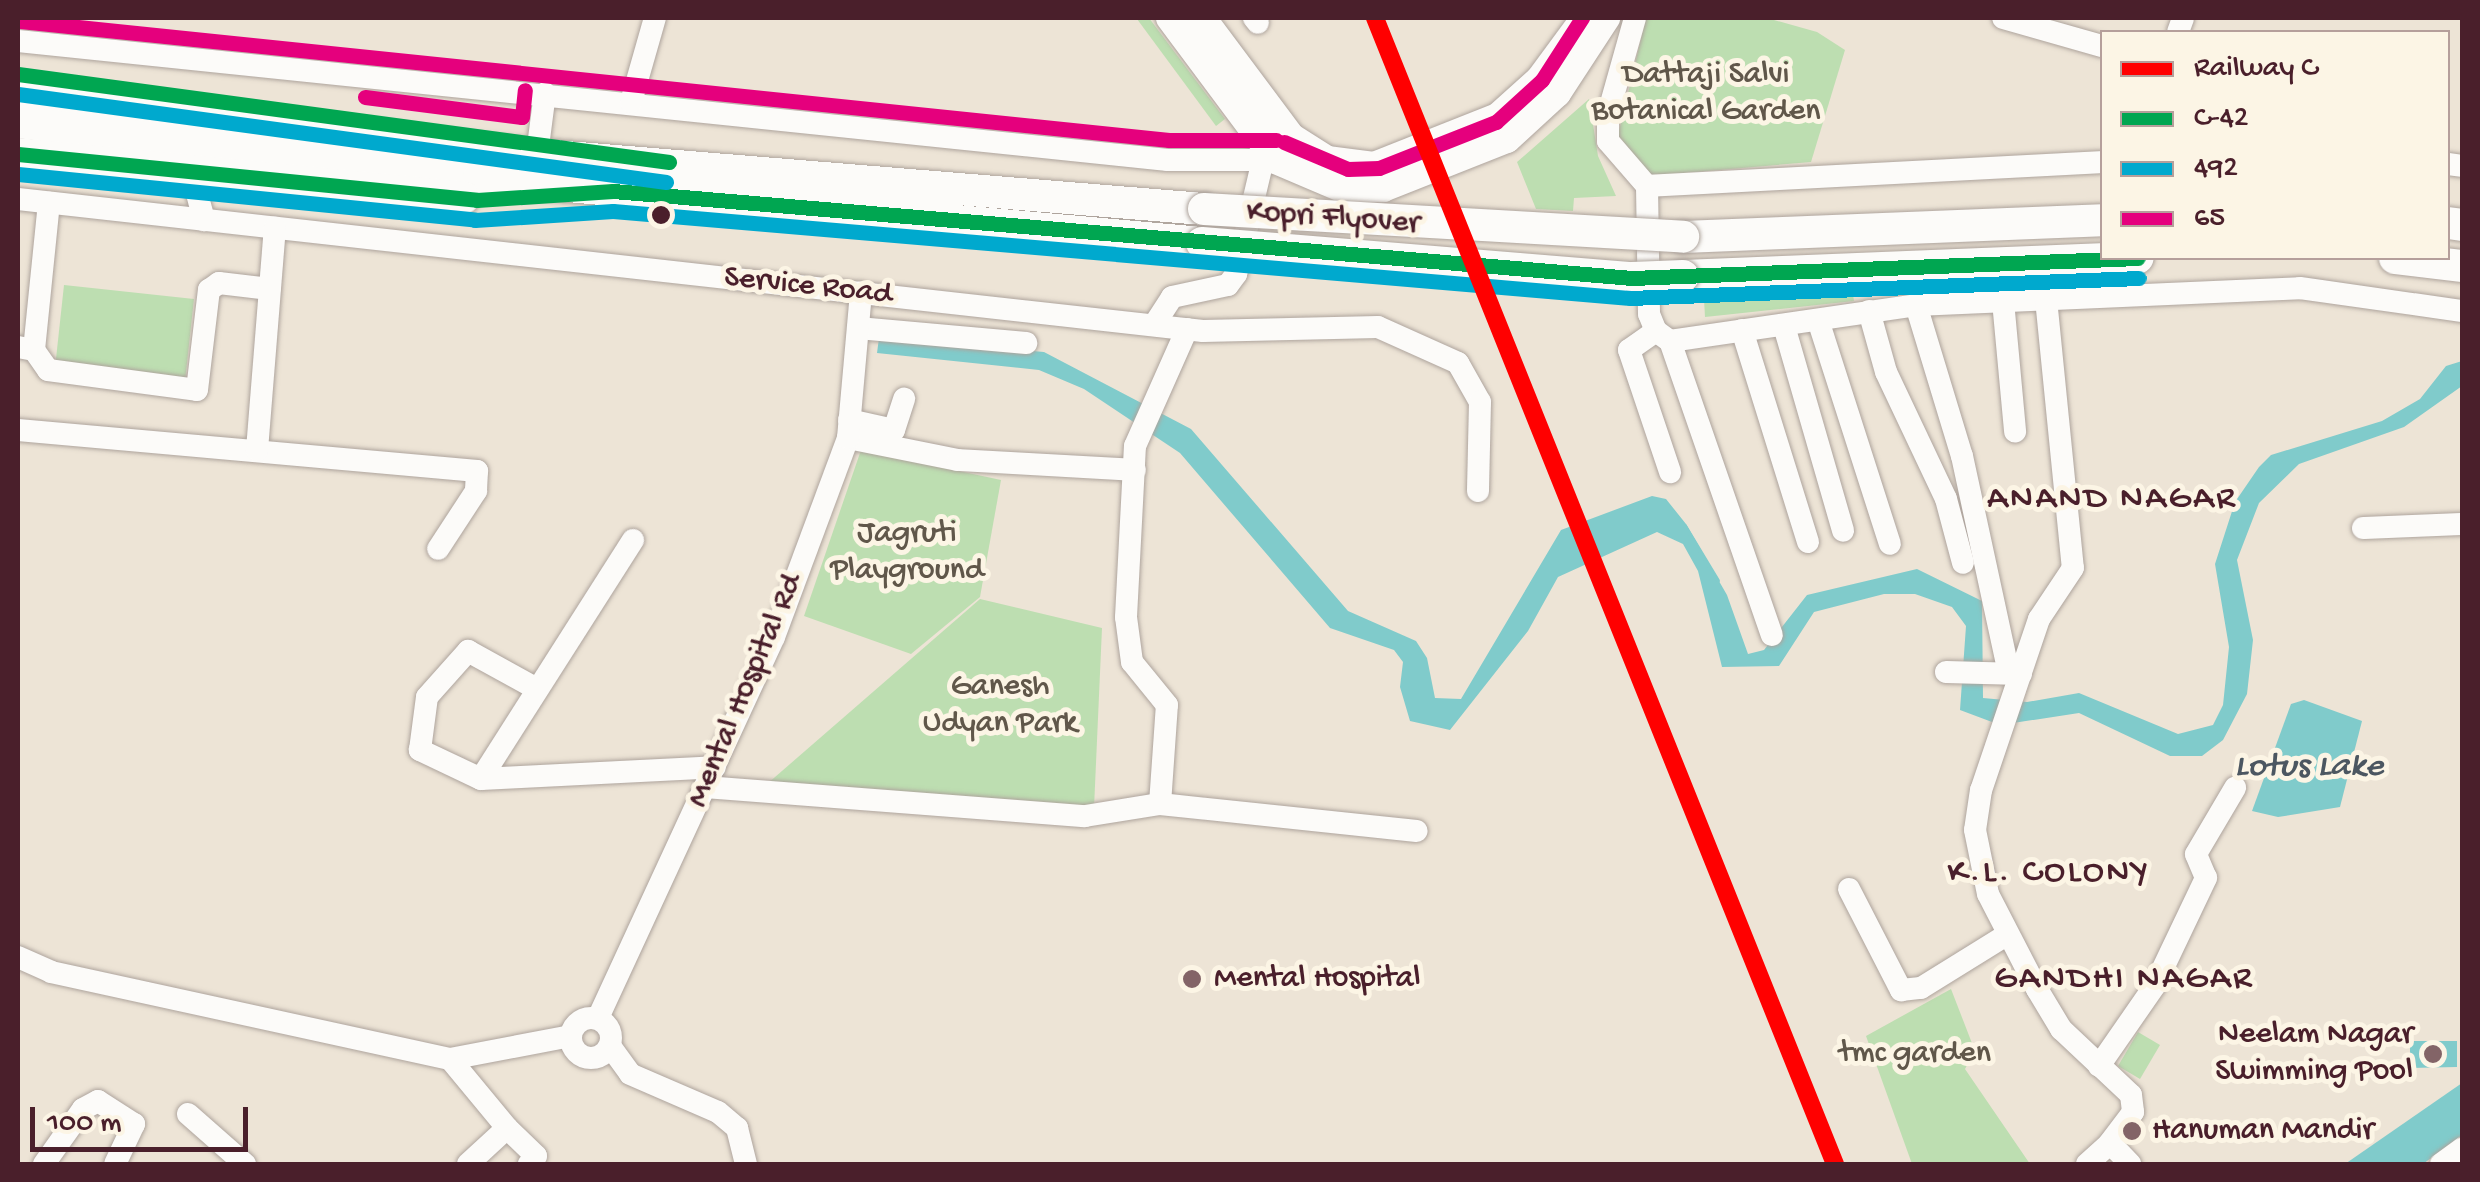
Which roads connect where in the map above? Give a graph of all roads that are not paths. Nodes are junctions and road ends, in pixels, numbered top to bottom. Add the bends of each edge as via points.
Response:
1 (654, 18) edge
2 (1170, 18) edge
3 (1202, 18) edge
4 (1585, 18) edge
5 (1606, 18) edge
6 (1635, 18) edge
7 (2003, 18) edge
8 (18, 41) edge
9 (2100, 45) edge
10 (18, 74) edge
11 (544, 93) junction
12 (18, 94) edge
13 (630, 102) junction
14 (18, 122) edge
15 (1502, 128) junction
16 (539, 139) junction
17 (1276, 152) junction
18 (18, 154) edge
19 (626, 158) junction
20 (2100, 162) edge
21 (480, 164) junction
22 (191, 171) junction
23 (1646, 186) junction
24 (613, 191) junction
25 (18, 199) edge
26 (49, 203) junction
27 (204, 220) junction
28 (2100, 220) edge
29 (274, 228) junction
30 (2100, 260) edge
31 (2412, 260) edge
32 (2462, 266) edge
33 (18, 276) edge
34 (42, 279) junction
35 (270, 290) junction
36 (861, 293) junction
37 (2046, 299) junction
38 (2003, 302) junction
39 (1916, 306) junction
40 (1869, 311) junction
41 (2462, 311) edge
42 (1818, 320) junction
43 (1154, 326) junction
44 (1784, 326) junction
45 (858, 328) junction
46 (1187, 329) junction
47 (1742, 330) junction
48 (1663, 336) junction
49 (1026, 342) dead end
50 (26, 348) edge
51 (904, 399) dead end
52 (848, 429) junction
53 (18, 430) edge
54 (2015, 432) dead end
55 (257, 450) junction
56 (1135, 470) junction
57 (1670, 472) dead end
58 (1478, 491) dead end
59 (2462, 524) edge
60 (2362, 528) dead end
61 (1842, 531) dead end
62 (633, 540) dead end
63 (1808, 542) dead end
64 (1890, 544) dead end
65 (438, 549) dead end
66 (1963, 563) dead end
67 (1772, 635) dead end
68 (1965, 672) dead end
69 (2016, 673) junction
70 (537, 689) junction
71 (710, 777) junction
72 (481, 779) junction
73 (2236, 788) dead end
74 (1160, 804) junction
75 (1417, 831) dead end
76 (1850, 889) dead end
77 (2008, 934) junction
78 (18, 957) edge
79 (598, 1018) junction
80 (571, 1036) junction
81 (610, 1046) junction
82 (450, 1059) junction
83 (2099, 1066) junction
84 (188, 1114) dead end
85 (506, 1128) junction
86 (2110, 1142) junction
87 (2462, 1148) edge
88 (44, 1164) edge
89 (115, 1164) edge
90 (245, 1164) edge
91 (468, 1164) edge
92 (529, 1164) edge
93 (746, 1164) edge
94 (2087, 1164) edge
95 (2130, 1164) edge
96 (2441, 1164) edge

1 - 13 street
2 - 17 main road
3 - 17 main road
4 - 15 main road
5 - 15 main road via 1557,93
6 - 23 street via 1608,114 1608,141
7 - 9 street
8 - 11 street
10 - 16 highway
11 - 13 street
11 - 16 street
12 - 21 highway
13 - 17 street via 1168,160
14 - 21 highway
15 - 17 main road via 1344,189
16 - 19 highway
17 - 43 street via 1236,274 1228,285 1172,297
18 - 22 highway
19 - 21 highway
19 - 28 highway, Kopri Flyover, bridge via 1402,226 1683,237
20 - 23 street
21 - 24 highway
22 - 24 highway via 476,200
22 - 27 street
23 - 48 street via 1649,314
24 - 30 highway, Kopri Flyover, bridge via 1632,278
25 - 26 street, Service Road
26 - 27 street, Service Road
26 - 34 street
27 - 29 street, Service Road
29 - 35 street
29 - 36 street, Service Road
31 - 32 highway
33 - 34 street
34 - 50 street
35 - 50 street via 219,284 210,290 197,390 48,370
35 - 55 street
36 - 43 street, Service Road
36 - 45 street, Mental Hospital Rd
37 - 38 street
37 - 41 street via 2300,288
37 - 69 street via 2073,568 2046,603
38 - 39 street
38 - 54 street
39 - 40 street
39 - 69 street
40 - 42 street
40 - 66 street via 1886,372 1946,499
42 - 44 street
42 - 64 street
43 - 46 street, Service Road
44 - 47 street
44 - 61 street
45 - 49 street
45 - 52 street, Mental Hospital Rd
46 - 56 street via 1140,426
46 - 58 street, Service Road via 1378,328 1416,339 1458,363 1480,402
47 - 48 street
47 - 63 street
48 - 57 street via 1628,350
48 - 67 street
51 - 52 street via 894,430
52 - 56 street via 958,460
52 - 71 street, Mental Hospital Rd via 774,637
53 - 55 street
55 - 65 street via 477,472 476,491
56 - 74 street via 1126,617 1132,662 1167,705
59 - 60 street
62 - 70 street
68 - 69 street
69 - 77 street via 1975,830 1982,874
70 - 72 street
70 - 72 street via 468,651 427,697 420,750
71 - 72 street
71 - 74 street via 1085,816
71 - 79 street, Mental Hospital Rd
73 - 83 street via 2196,854 2206,878 2155,984
74 - 75 street
76 - 77 street via 1901,990 1921,988
77 - 83 street via 2062,1029
78 - 82 street via 51,972
79 - 80 street via 580,1020
79 - 81 street via 610,1028
80 - 81 street via 586,1057
80 - 82 street
81 - 93 street via 630,1074 718,1112 737,1128
82 - 85 street
83 - 86 street via 2134,1103
84 - 90 street
85 - 91 street
85 - 92 street via 536,1156
86 - 94 street
86 - 95 street
87 - 96 street
88 - 89 street via 83,1109 98,1101 134,1124

